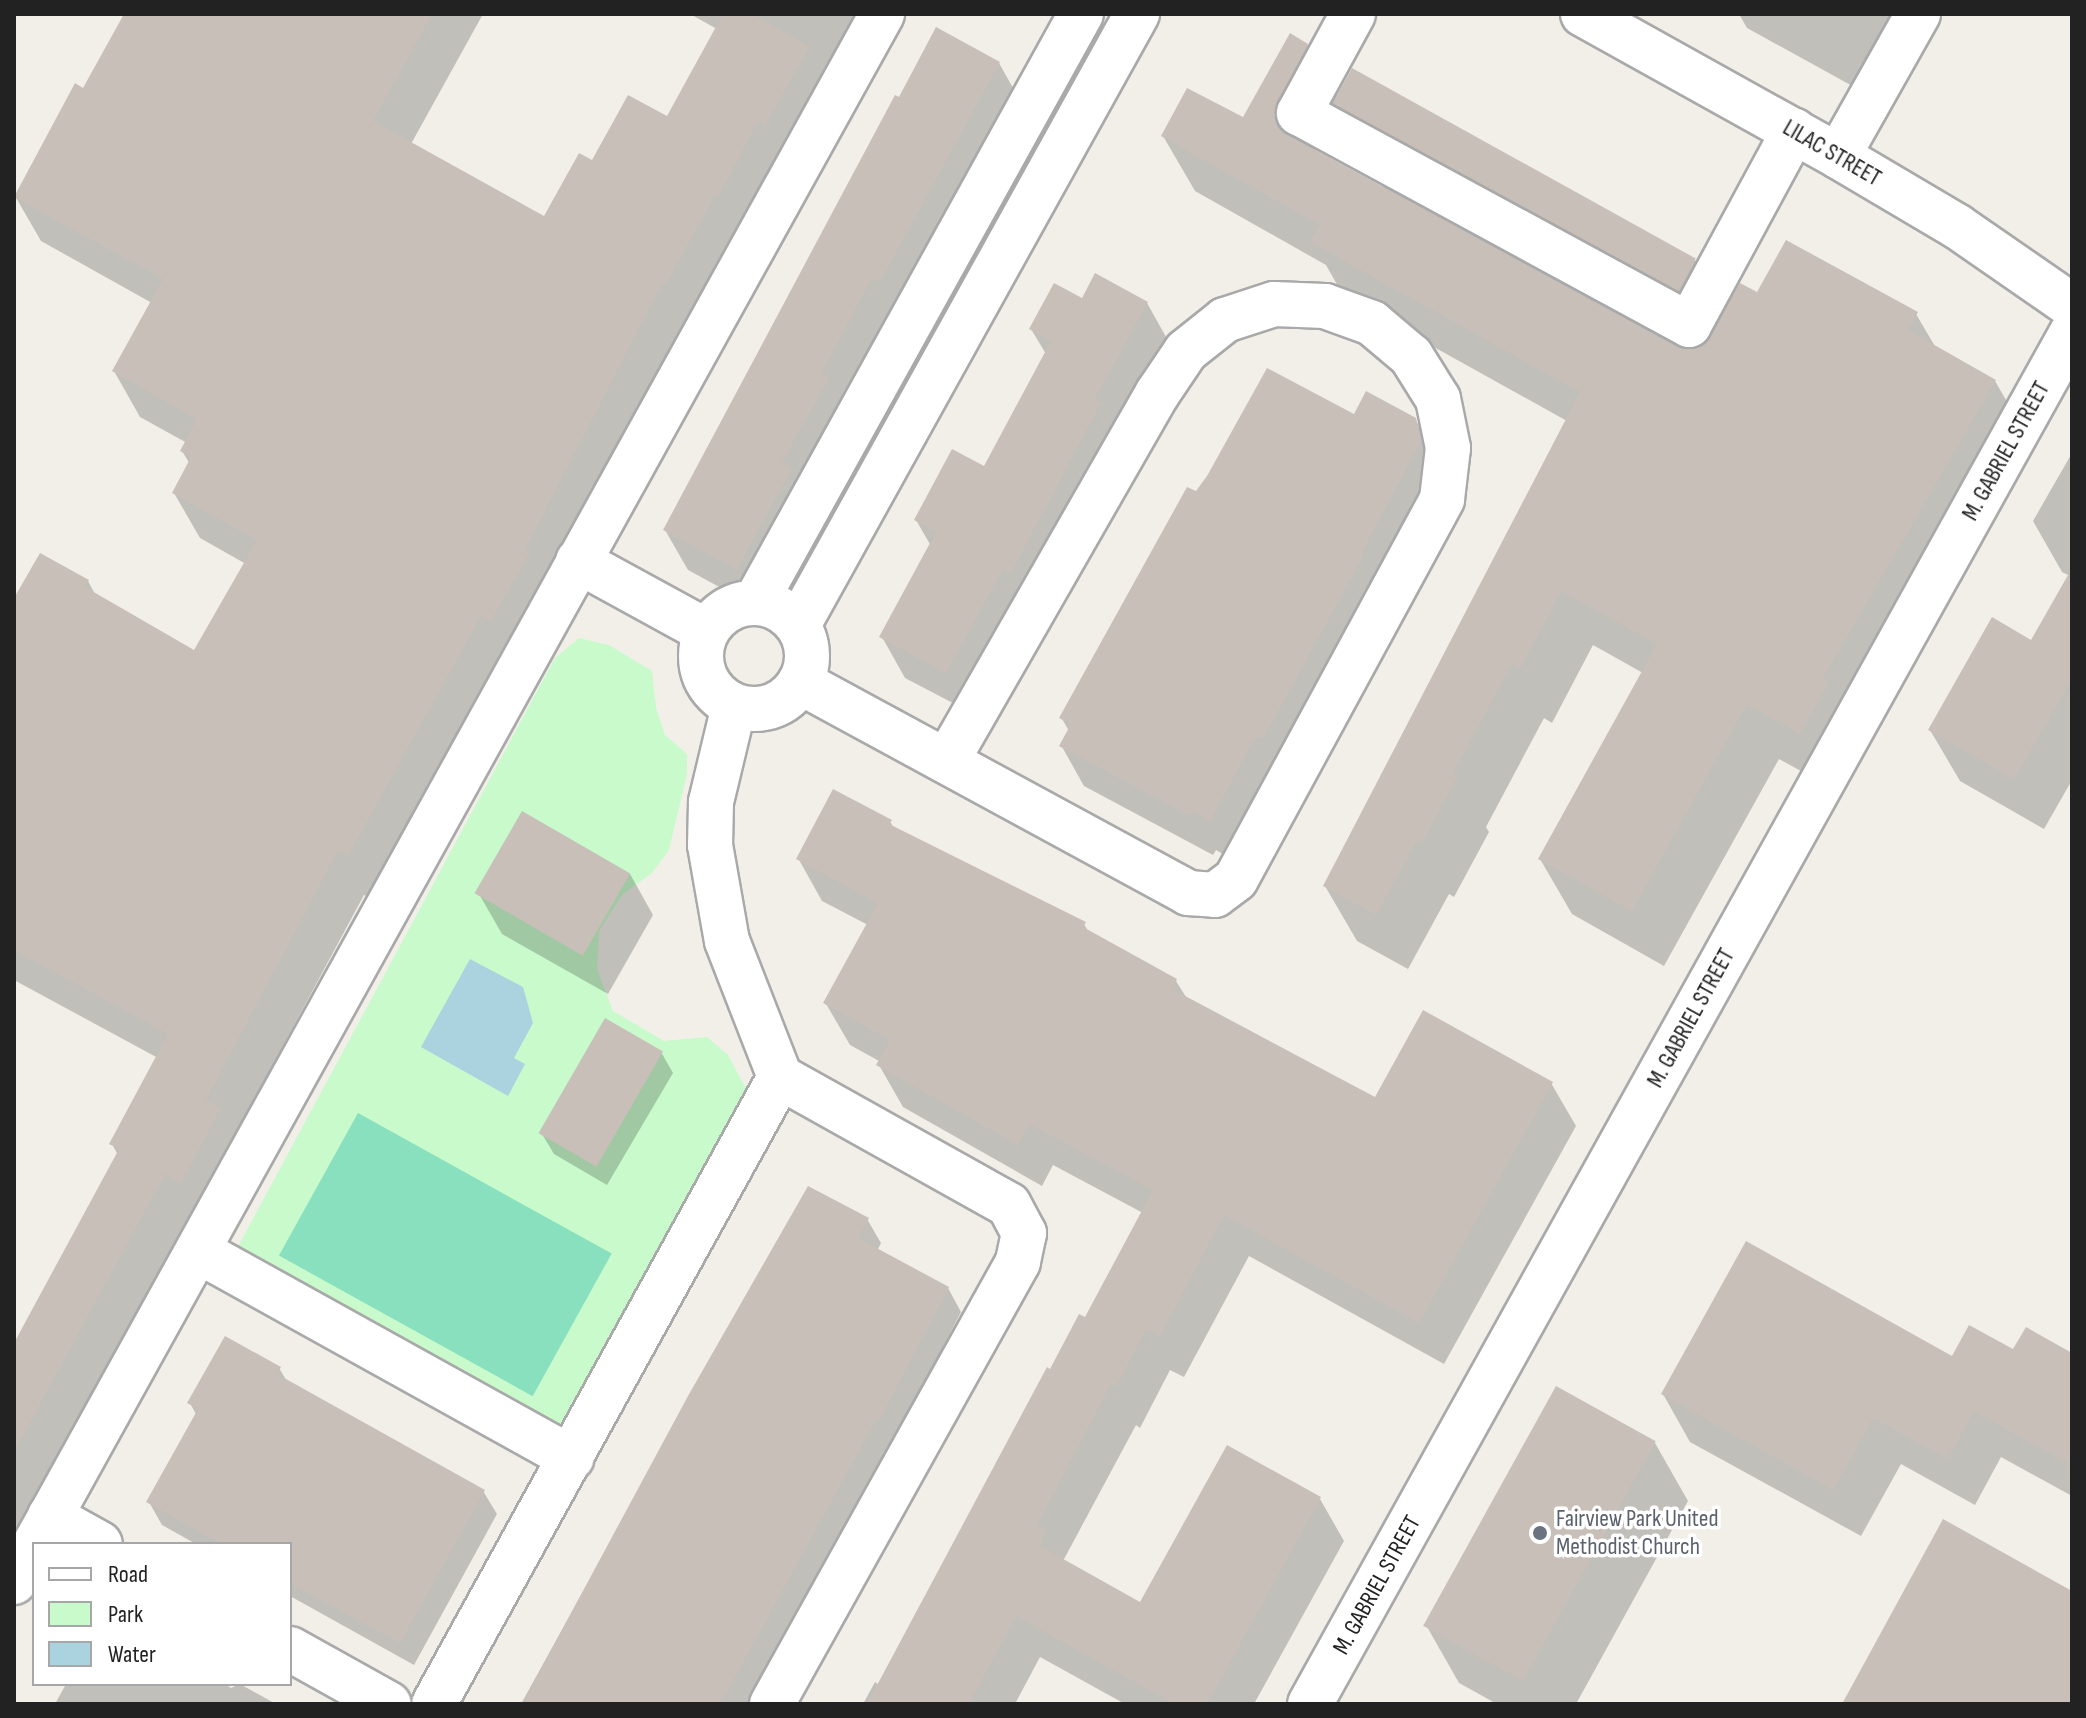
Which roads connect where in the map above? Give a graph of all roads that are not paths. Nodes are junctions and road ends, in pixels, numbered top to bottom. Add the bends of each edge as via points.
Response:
1 (882, 14) edge
2 (1081, 14) edge
3 (1137, 14) edge
4 (1353, 14) edge
5 (1583, 14) edge
6 (1918, 14) edge
7 (1025, 115) junction
8 (1794, 131) junction
9 (1068, 138) junction
10 (1838, 156) junction
11 (2072, 306) edge
12 (2072, 332) edge
13 (578, 561) junction
14 (755, 603) junction
15 (798, 625) junction
16 (706, 631) junction
17 (800, 682) junction
18 (734, 706) junction
19 (947, 761) junction
20 (780, 1077) junction
21 (198, 1251) junction
22 (571, 1458) junction
23 (40, 1535) edge
24 (87, 1542) edge
25 (32, 1549) edge
26 (14, 1582) edge
27 (292, 1650) edge
28 (389, 1704) edge
29 (434, 1704) edge
30 (772, 1704) edge
31 (1310, 1704) edge

1 - 13 street
2 - 7 street
3 - 9 street
4 - 8 street via 1299,113 1689,325
5 - 8 street, LILAC STREET
6 - 10 street
7 - 9 street
7 - 14 street
8 - 10 street, LILAC STREET
9 - 15 street
10 - 11 street, LILAC STREET via 1958,227
12 - 31 street, M. GABRIEL STREET
13 - 16 street
13 - 21 street
14 - 15 street via 786,613
14 - 16 street via 727,610
15 - 17 street via 807,654
16 - 18 street via 701,645 703,675 711,689
17 - 18 street via 772,707
17 - 19 street
18 - 20 street via 711,802 710,845 727,941
19 - 19 street via 1188,893 1215,895 1236,879 1442,499 1448,448 1438,399 1411,356 1372,323 1325,306 1274,304 1225,320 1186,351
20 - 22 street
20 - 30 street via 1009,1205 1024,1233 1018,1262
21 - 22 street
21 - 23 street
22 - 29 street
23 - 24 street
25 - 26 street
27 - 28 street

